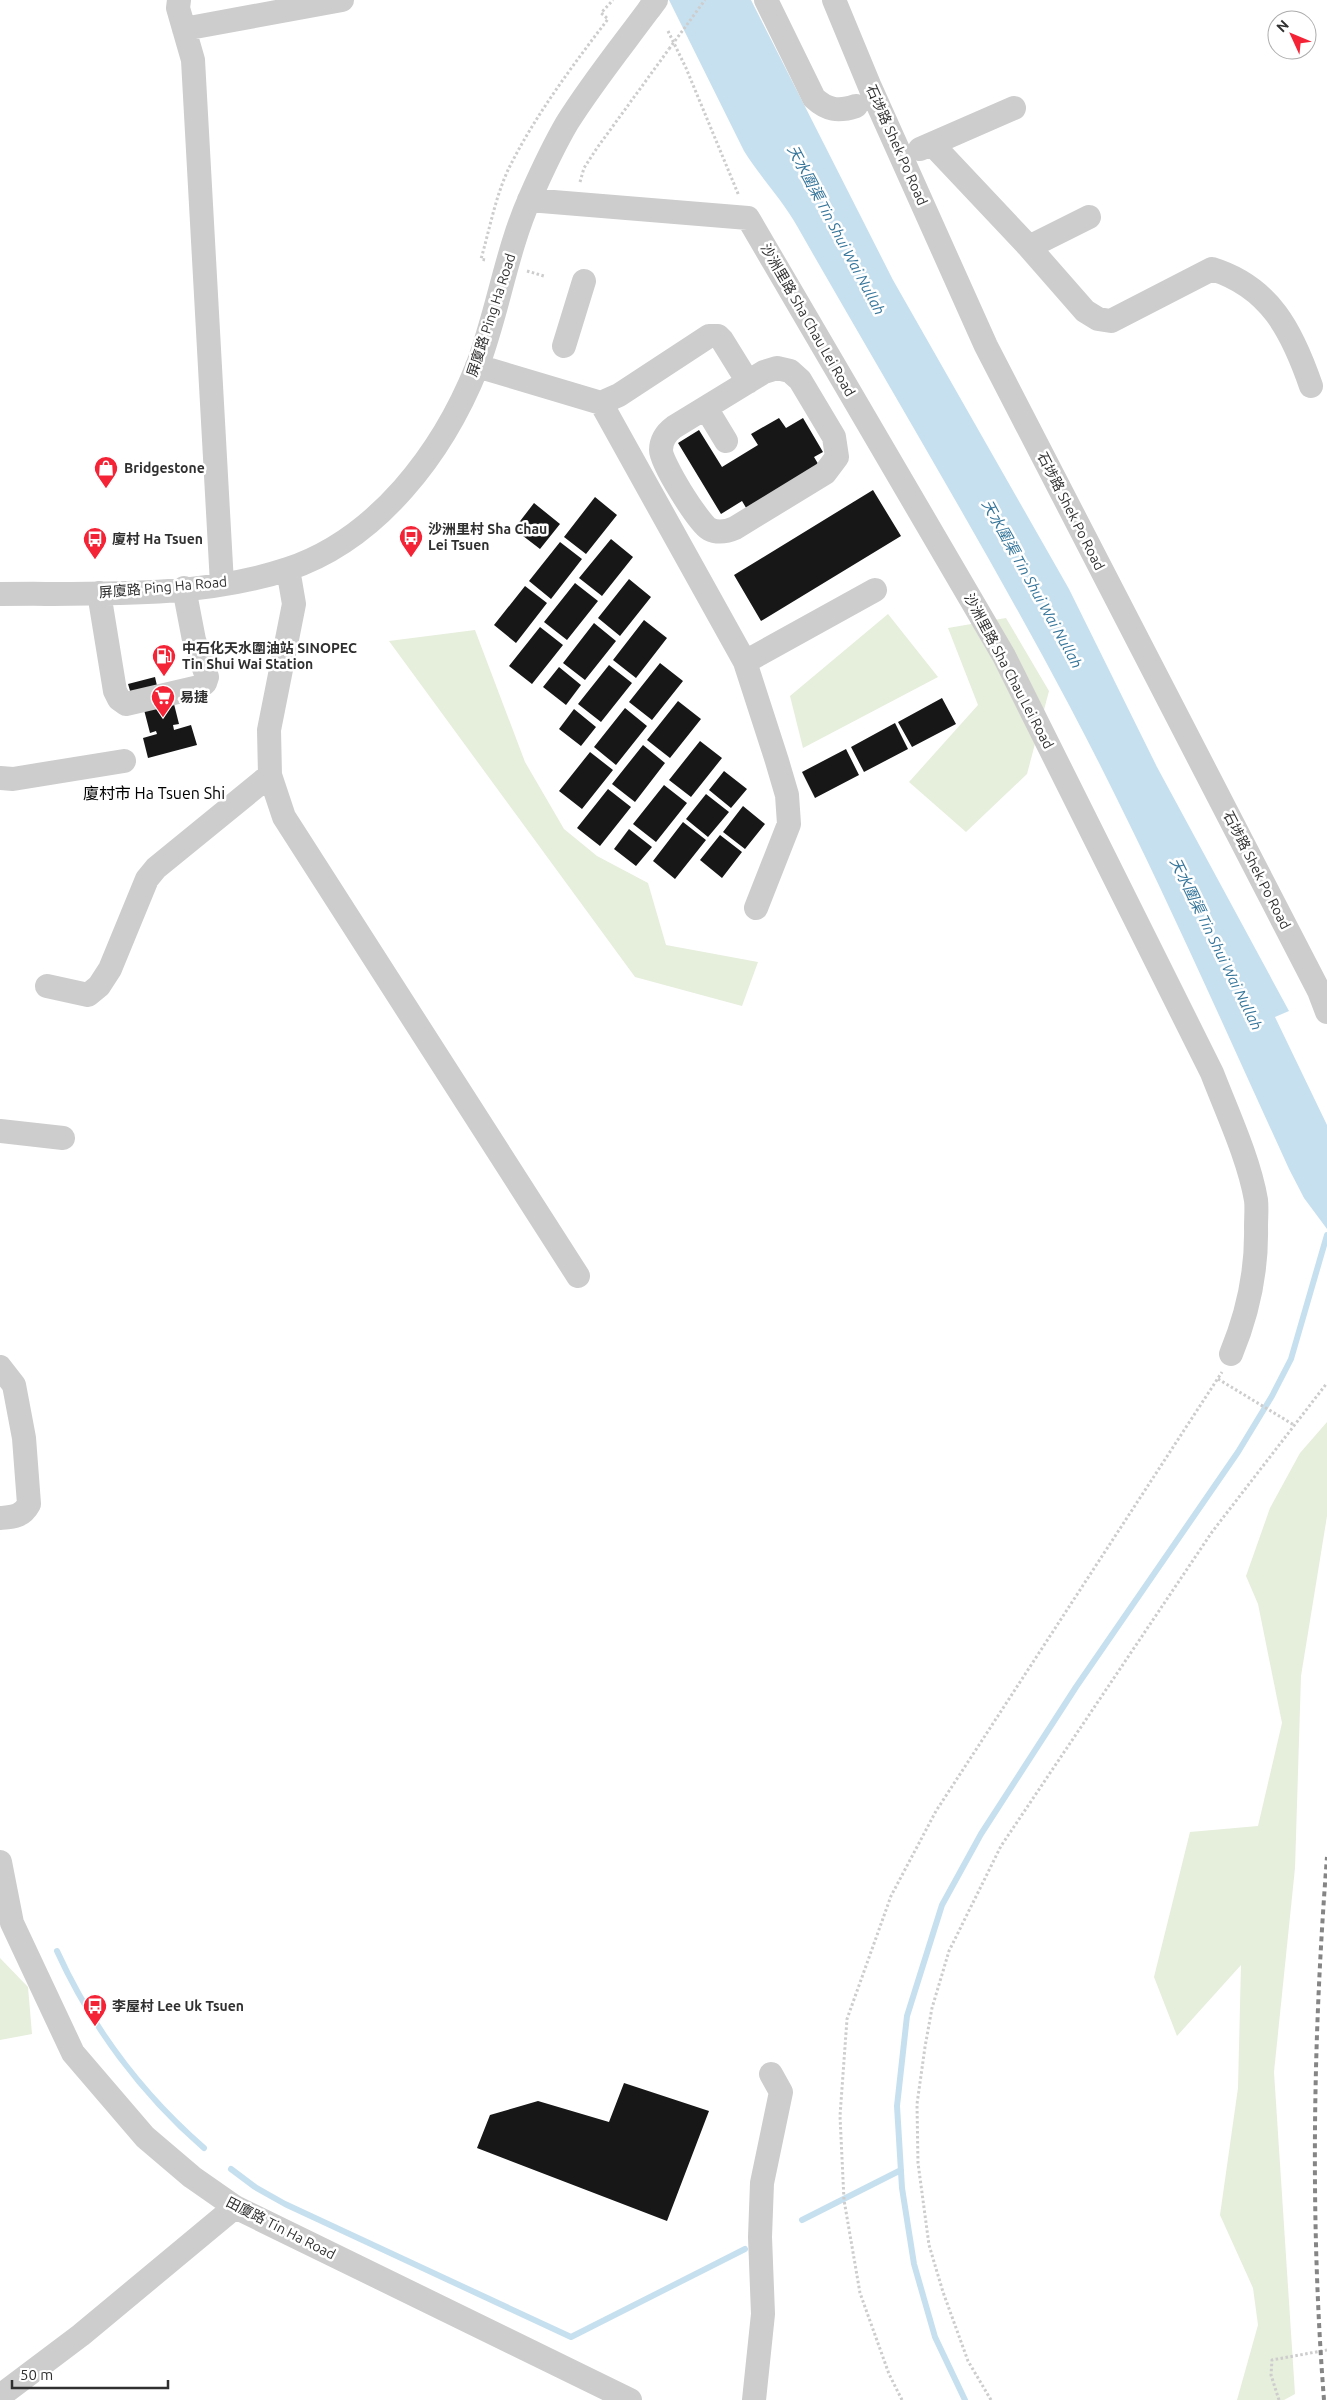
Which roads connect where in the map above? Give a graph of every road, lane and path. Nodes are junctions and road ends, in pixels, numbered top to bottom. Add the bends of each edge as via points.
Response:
1 (179, 0) edge
2 (342, 0) edge
3 (613, 0) edge
4 (705, 0) edge
5 (766, 0) edge
6 (834, 0) edge
7 (653, 4) edge
8 (608, 19) dead end
9 (184, 29) junction
10 (668, 31) dead end
11 (856, 106) dead end
12 (1014, 108) dead end
13 (932, 144) junction
14 (902, 156) junction
15 (579, 188) dead end
16 (529, 200) junction
17 (1089, 217) dead end
18 (748, 218) junction
19 (1029, 247) junction
20 (584, 280) dead end
21 (564, 346) dead end
22 (477, 366) junction
23 (748, 382) junction
24 (1311, 386) dead end
25 (601, 403) junction
26 (706, 408) junction
27 (726, 441) dead end
28 (288, 569) junction
29 (222, 584) junction
30 (184, 588) junction
31 (875, 590) dead end
32 (99, 593) junction
33 (0, 594) edge
34 (745, 662) junction
35 (124, 761) dead end
36 (270, 775) junction
37 (0, 778) edge
38 (756, 908) dead end
39 (47, 986) dead end
40 (1327, 1012) edge
41 (0, 1131) edge
42 (63, 1138) dead end
43 (578, 1276) dead end
44 (1230, 1354) joint
45 (0, 1367) edge
46 (1218, 1379) junction
47 (1327, 1383) edge
48 (1294, 1425) junction
49 (0, 1518) edge
50 (0, 1862) edge
51 (6, 1925) edge
52 (771, 2074) dead end
53 (236, 2207) junction
54 (1327, 2350) edge
55 (0, 2396) edge
56 (630, 2400) edge
57 (754, 2400) edge
58 (902, 2400) edge
59 (991, 2400) edge
60 (1279, 2400) edge

1 - 9 street
2 - 9 street
3 - 8 path via 602,14
4 - 15 path, bridge via 592,155 584,168
5 - 11 street via 814,98 824,108 836,110
6 - 14 street, 石埗路 Shek Po Road
7 - 16 street, 屏廈路 Ping Ha Road via 566,125
9 - 29 street via 193,60
10 - 18 path
12 - 13 street
13 - 14 street
13 - 19 street
14 - 40 street, 石埗路 Shek Po Road via 986,346
16 - 18 street
16 - 22 street, 屏廈路 Ping Ha Road
17 - 19 street
18 - 44 street, 沙洲里路 Sha Chau Lei Road via 1004,656 1212,1073 1256,1200 1257,1254 1242,1327
19 - 24 street via 1084,311 1098,319 1111,321 1212,269 1233,276 1254,289 1285,324 1298,347
20 - 21 street
22 - 25 street
22 - 28 street, 屏廈路 Ping Ha Road via 442,436 399,492 364,528 328,552
23 - 25 street via 722,340 718,336 709,336 619,396
23 - 26 street
23 - 26 street via 771,369 784,369 796,375 834,437 837,457 826,473 729,531 715,531 704,525 662,457 662,443 668,432
25 - 34 street
26 - 27 street
28 - 29 street, 屏廈路 Ping Ha Road
28 - 36 street via 294,604 269,730
29 - 30 street, 屏廈路 Ping Ha Road
30 - 32 street, 屏廈路 Ping Ha Road
30 - 32 street via 194,640 207,677 205,683 126,704 115,691
31 - 34 street
32 - 33 street, 屏廈路 Ping Ha Road
34 - 38 street via 787,795 789,824
35 - 37 street via 13,779
36 - 39 street via 156,868 147,879 110,969 99,986 88,995
36 - 43 street via 284,817
41 - 42 street
44 - 46 path
45 - 49 street via 14,1385 24,1438 29,1504 18,1516
46 - 48 path
46 - 58 path via 936,1810 892,1896 847,2019 840,2116 844,2200 860,2293 889,2374
47 - 48 path
48 - 59 path via 1212,1532 1001,1846 949,1951 932,2008 925,2047 917,2104 918,2163 929,2245 943,2292 968,2361
50 - 51 street, 田廈路 Tin Ha Road
51 - 53 street, 田廈路 Tin Ha Road via 74,2053 145,2137 192,2177
52 - 57 street via 781,2092 762,2183 763,2314
53 - 55 street via 81,2335
53 - 56 street, 田廈路 Tin Ha Road
54 - 60 path via 1272,2360 1271,2375

